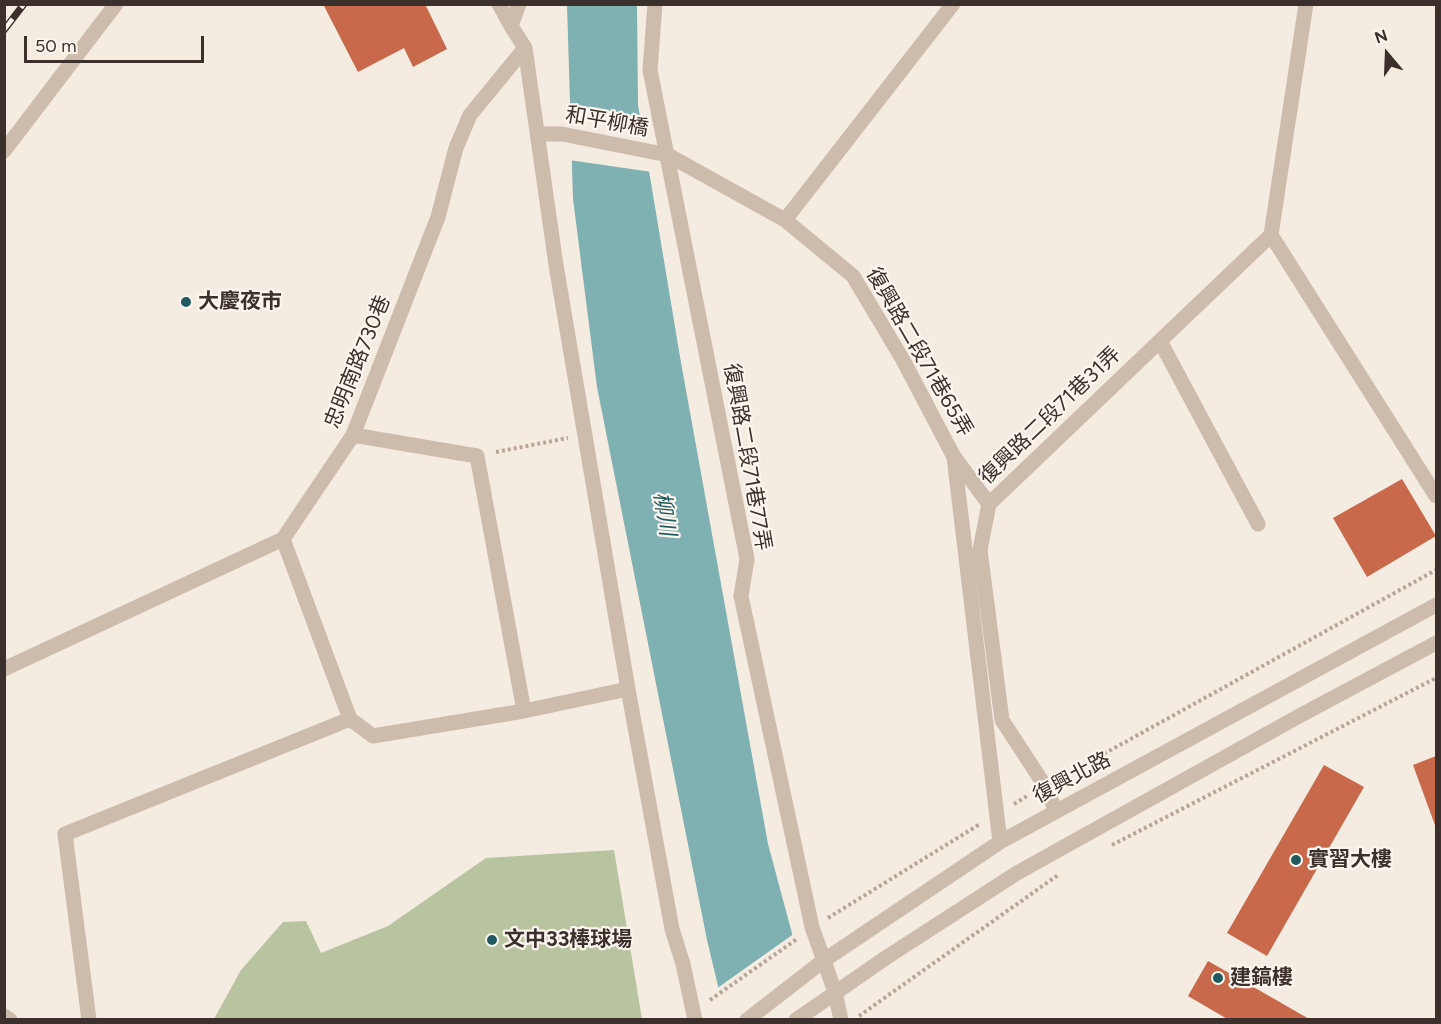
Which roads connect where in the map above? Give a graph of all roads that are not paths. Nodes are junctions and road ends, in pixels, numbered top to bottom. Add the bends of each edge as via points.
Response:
1 (116, 4) edge
2 (498, 4) edge
3 (519, 4) edge
4 (655, 4) edge
5 (953, 4) edge
6 (1306, 4) edge
7 (511, 26) junction
8 (525, 48) junction
9 (538, 134) junction
10 (4, 151) edge
11 (665, 154) junction
12 (785, 220) junction
13 (1271, 235) junction
14 (1160, 341) junction
15 (353, 435) junction
16 (954, 457) junction
17 (1437, 496) edge
18 (989, 504) junction
19 (1258, 524) dead end
20 (283, 539) junction
21 (1437, 605) edge
22 (1437, 643) edge
23 (4, 669) edge
24 (628, 689) junction
25 (524, 711) junction
26 (350, 719) junction
27 (1056, 811) junction
28 (1000, 842) junction
29 (819, 965) junction
30 (829, 996) junction
31 (698, 1013) edge
32 (4, 1016) edge
33 (10, 1020) edge
34 (89, 1020) edge
35 (747, 1020) edge
36 (796, 1020) edge
37 (841, 1020) edge

1 - 10 street
2 - 7 street
3 - 7 street
4 - 11 street, 復興路二段71巷77弄 via 650,70
5 - 12 street
6 - 13 street
7 - 8 street
8 - 9 street
8 - 15 street, 忠明南路730巷 via 470,115 456,148 438,218
9 - 11 street, 和平柳橋 via 562,134
9 - 24 street via 556,265
11 - 12 street, 和平柳橋
11 - 29 street, 復興路二段71巷77弄 via 747,559 741,596
12 - 16 street, 復興路二段71巷65弄 via 853,276
13 - 14 street, 復興路二段71巷31弄
13 - 17 street
14 - 18 street, 復興路二段71巷31弄
14 - 19 street
15 - 20 street, 忠明南路730巷
15 - 25 street via 477,456
16 - 18 street
16 - 28 street, 復興路二段71巷65弄
18 - 27 street, 復興路二段71巷31弄 via 980,550 1002,720 1046,786
20 - 23 street
20 - 26 street
21 - 27 street, 復興北路
22 - 30 street via 1017,873
24 - 25 street
24 - 31 street via 672,929
25 - 26 street via 373,736
26 - 34 street via 65,834
27 - 28 street, 復興北路
28 - 29 street, 復興北路
29 - 30 street, 復興路二段71巷77弄
29 - 35 street, 復興北路
30 - 36 street
30 - 37 street, 復興路二段71巷77弄
32 - 33 street

